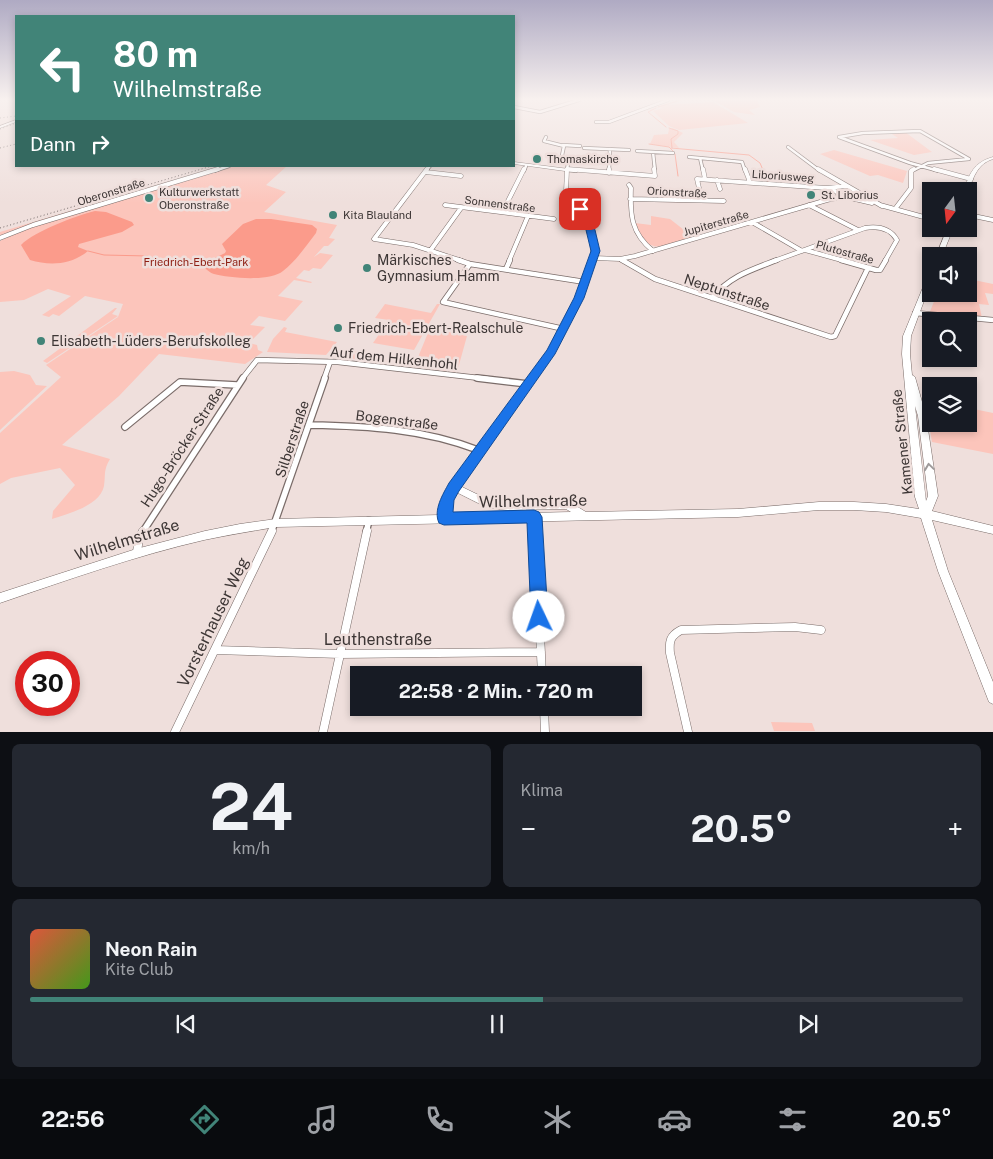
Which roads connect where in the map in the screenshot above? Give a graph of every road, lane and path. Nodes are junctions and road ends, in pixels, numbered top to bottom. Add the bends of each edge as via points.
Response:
1 (856, 134) edge
2 (926, 134) edge
3 (546, 137) dead end
4 (563, 145) junction
5 (580, 146) dead end
6 (788, 146) dead end
7 (584, 148) dead end
8 (610, 149) junction
9 (629, 150) dead end
10 (637, 151) dead end
11 (653, 152) junction
12 (674, 153) dead end
13 (689, 157) dead end
14 (700, 158) junction
15 (993, 158) edge
16 (515, 163) edge
17 (526, 166) junction
18 (920, 166) junction
19 (226, 167) edge
20 (429, 167) edge
21 (566, 170) junction
22 (426, 172) junction
23 (609, 173) junction
24 (461, 176) dead end
25 (706, 179) junction
26 (971, 179) junction
27 (717, 180) junction
28 (750, 182) junction
29 (970, 182) edge
30 (629, 185) dead end
31 (847, 186) junction
32 (699, 188) dead end
33 (831, 188) junction
34 (720, 189) dead end
35 (857, 194) junction
36 (842, 196) junction
37 (630, 199) junction
38 (724, 201) dead end
39 (445, 205) dead end
40 (808, 205) junction
41 (882, 206) junction
42 (461, 208) junction
43 (895, 209) junction
44 (503, 211) junction
45 (528, 216) junction
46 (922, 216) edge
47 (978, 217) edge
48 (554, 219) dead end
49 (993, 220) edge
50 (752, 222) junction
51 (858, 230) junction
52 (0, 238) edge
53 (430, 250) junction
54 (804, 250) junction
55 (653, 251) junction
56 (594, 258) junction
57 (620, 260) junction
58 (470, 264) junction
59 (868, 268) junction
60 (506, 269) junction
61 (585, 282) junction
62 (922, 297) edge
63 (712, 298) junction
64 (915, 313) junction
65 (993, 320) edge
66 (564, 329) junction
67 (257, 360) joint
68 (330, 362) junction
69 (528, 384) junction
70 (238, 385) junction
71 (310, 425) junction
72 (125, 427) dead end
73 (478, 450) junction
74 (454, 487) junction
75 (926, 514) junction
76 (585, 516) junction
77 (534, 517) junction
78 (444, 518) junction
79 (369, 520) junction
80 (276, 523) junction
81 (993, 530) edge
82 (137, 552) junction
83 (0, 598) edge
84 (821, 630) dead end
85 (215, 650) junction
86 (541, 652) junction
87 (340, 654) junction
88 (542, 666) edge
89 (993, 698) edge
90 (544, 716) edge
91 (175, 732) edge
92 (323, 732) edge
93 (545, 732) edge
94 (688, 732) edge

1 - 18 street via 839,137
2 - 18 street via 970,160
3 - 4 street via 544,141
4 - 5 street
4 - 21 street via 561,160 568,163
6 - 31 street
7 - 8 street
8 - 9 street
8 - 23 street
10 - 11 street
11 - 12 street
11 - 23 street via 655,176
13 - 14 street
14 - 25 street
14 - 28 street via 742,162
15 - 26 main road via 977,165
16 - 17 main road
17 - 21 main road
17 - 44 street
18 - 26 street
18 - 43 street via 911,171 911,188
19 - 52 street, Oberonstraße
20 - 22 street
21 - 23 street
21 - 56 main road via 566,192 587,221 594,241
22 - 24 street
22 - 53 street via 374,239
25 - 27 street, Liboriusweg
25 - 32 street via 697,179
26 - 29 main road
27 - 28 street, Liboriusweg
27 - 34 street
28 - 33 street, Liboriusweg
30 - 37 street, Orionstraße
31 - 33 street, Liboriusweg
31 - 35 street
33 - 36 street
35 - 36 street, Jupiterstraße
35 - 41 street
36 - 40 street, Jupiterstraße
36 - 41 street
37 - 38 street, Orionstraße
37 - 55 street, Orionstraße via 633,231
39 - 42 street, Sonnenstraße
40 - 50 street, Jupiterstraße
40 - 51 street
41 - 43 street
42 - 44 street, Sonnenstraße
42 - 53 street
43 - 46 street
44 - 45 street, Sonnenstraße
45 - 48 street, Sonnenstraße
45 - 60 street
47 - 49 street
50 - 54 street, Plutostraße
50 - 55 street, Jupiterstraße
51 - 54 street
51 - 59 street, Plutostraße via 880,227 896,237 896,245 880,270
53 - 58 street
54 - 59 street, Plutostraße
54 - 63 street via 731,278
55 - 57 street, Jupiterstraße
56 - 57 street, Jupiterstraße
56 - 61 main road
57 - 63 street, Neptunstraße via 655,279
58 - 60 street
58 - 66 street via 443,302
59 - 63 street, Neptunstraße via 835,336 831,337
60 - 61 street
61 - 66 main road
62 - 64 main road, Kamener Straße
64 - 65 street
64 - 75 main road, Kamener Straße via 907,336 908,367 920,498
66 - 69 main road
67 - 68 street, Auf dem Hilkenhohl
67 - 70 street, Hugo-Bröcker-Straße
68 - 69 street, Auf dem Hilkenhohl
68 - 71 street, Silberstraße
69 - 73 main road
70 - 72 street via 180,382
70 - 82 street, Hugo-Bröcker-Straße via 149,520
71 - 73 street, Bogenstraße via 409,431
71 - 80 street, Silberstraße
73 - 74 main road
74 - 76 main road via 486,503 506,506 568,505
74 - 78 main road via 447,499
75 - 76 main road, Wilhelmstraße via 836,506 738,513
75 - 81 main road, Wilhelmstraße
75 - 89 main road, Kamener Straße via 943,571
76 - 77 main road, Wilhelmstraße
77 - 78 main road, Wilhelmstraße
77 - 86 street
78 - 79 main road, Wilhelmstraße
79 - 80 main road, Wilhelmstraße
79 - 87 street
80 - 82 main road, Wilhelmstraße via 193,537
80 - 85 street, Vorsterhauser Weg
82 - 83 main road, Wilhelmstraße
84 - 94 street via 795,627 681,630 672,634 670,653
85 - 87 street, Leuthenstraße
85 - 91 street, Vorsterhauser Weg
86 - 87 street, Leuthenstraße
86 - 88 street
87 - 92 street
90 - 93 street

